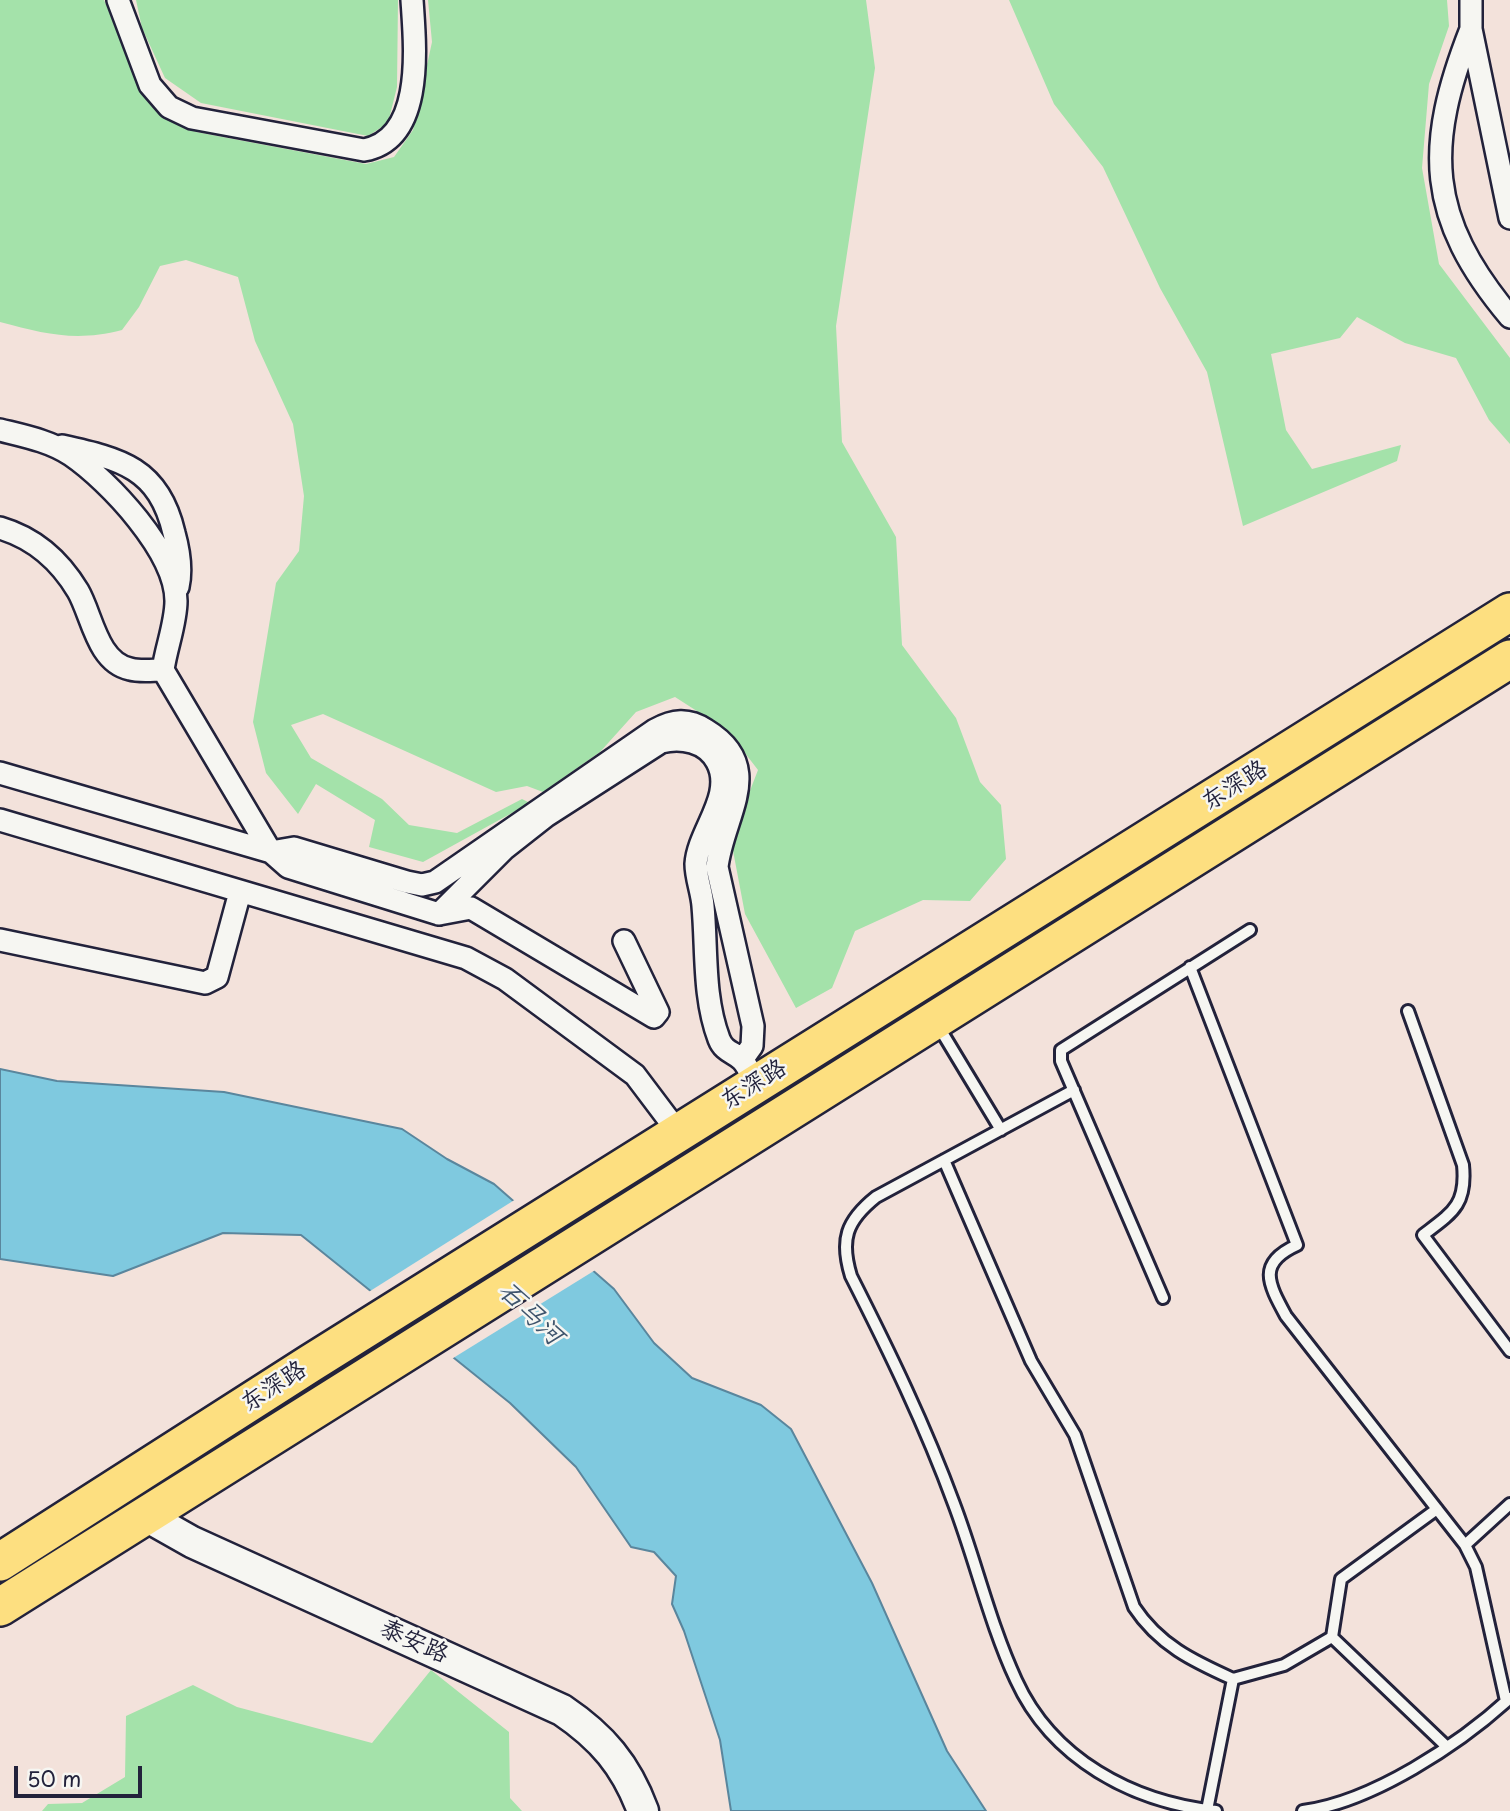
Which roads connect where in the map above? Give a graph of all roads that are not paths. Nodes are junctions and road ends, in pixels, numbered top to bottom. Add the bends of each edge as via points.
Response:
1 (118, 0) edge
2 (412, 0) edge
3 (1471, 0) edge
4 (1471, 29) junction
5 (1510, 218) edge
6 (1510, 317) edge
7 (0, 430) edge
8 (42, 441) junction
9 (0, 528) edge
10 (176, 599) junction
11 (1510, 612) edge
12 (1510, 659) edge
13 (163, 670) junction
14 (0, 773) edge
15 (0, 820) edge
16 (271, 852) junction
17 (240, 892) junction
18 (439, 914) junction
19 (1250, 930) dead end
20 (0, 940) edge
21 (624, 941) dead end
22 (1190, 967) junction
23 (1408, 1012) dead end
24 (935, 1020) junction
25 (749, 1072) junction
26 (1074, 1090) junction
27 (1001, 1130) junction
28 (678, 1132) junction
29 (944, 1160) junction
30 (1163, 1298) dead end
31 (1510, 1351) edge
32 (1510, 1504) edge
33 (1437, 1509) junction
34 (146, 1516) junction
35 (1465, 1545) junction
36 (0, 1562) edge
37 (0, 1607) edge
38 (1332, 1637) junction
39 (1233, 1679) junction
40 (1508, 1699) edge
41 (1446, 1746) junction
42 (643, 1811) edge
43 (1211, 1811) edge
44 (1303, 1811) edge

1 - 2 street via 150,85 169,107 192,118 364,150 378,148 404,119 415,53
3 - 4 street
4 - 5 street
4 - 6 street via 1444,106 1438,155 1444,198 1460,242 1484,286
7 - 8 street
8 - 10 street via 70,454 120,499 153,541
8 - 10 street via 106,456 147,477 170,516 176,538 181,572
9 - 13 street via 39,546 62,568 114,660 129,670
10 - 13 street
11 - 25 highway, 东深路
12 - 24 highway, 东深路
13 - 16 street
14 - 16 street
15 - 17 street
16 - 18 street via 288,867
16 - 25 street via 294,848 407,882 435,882 655,730 681,720 700,726 730,750 738,768 739,788 717,867 753,1026
17 - 20 street via 217,977 205,983
17 - 28 street via 488,968 635,1075
18 - 21 street via 471,908 654,1017 657,1007
18 - 25 street via 504,849 546,816 661,742 675,738 690,741 717,762 722,783 697,854 708,992 720,1041
19 - 22 lane
22 - 26 lane via 1063,1046 1060,1055
22 - 33 lane via 1297,1245 1278,1254 1271,1264 1269,1276 1276,1298
23 - 31 lane via 1463,1165 1465,1186 1457,1209 1423,1236
24 - 27 lane
24 - 34 highway, 东深路
25 - 28 highway, 东深路
26 - 27 lane
26 - 30 lane
27 - 29 lane
28 - 36 highway, 东深路
29 - 39 lane via 1031,1361 1075,1435 1135,1608 1153,1632 1177,1652
29 - 43 lane via 862,1208 845,1238 845,1256 928,1435 974,1557 998,1637 1017,1682 1063,1746 1124,1788
32 - 35 lane
33 - 35 lane
33 - 38 lane via 1341,1580
34 - 37 highway, 东深路
34 - 42 street, 泰安路 via 192,1542 562,1710 593,1731 617,1760
35 - 40 lane via 1476,1567
38 - 39 lane via 1284,1665
38 - 41 lane
39 - 43 lane
40 - 41 lane
41 - 44 lane via 1370,1789

